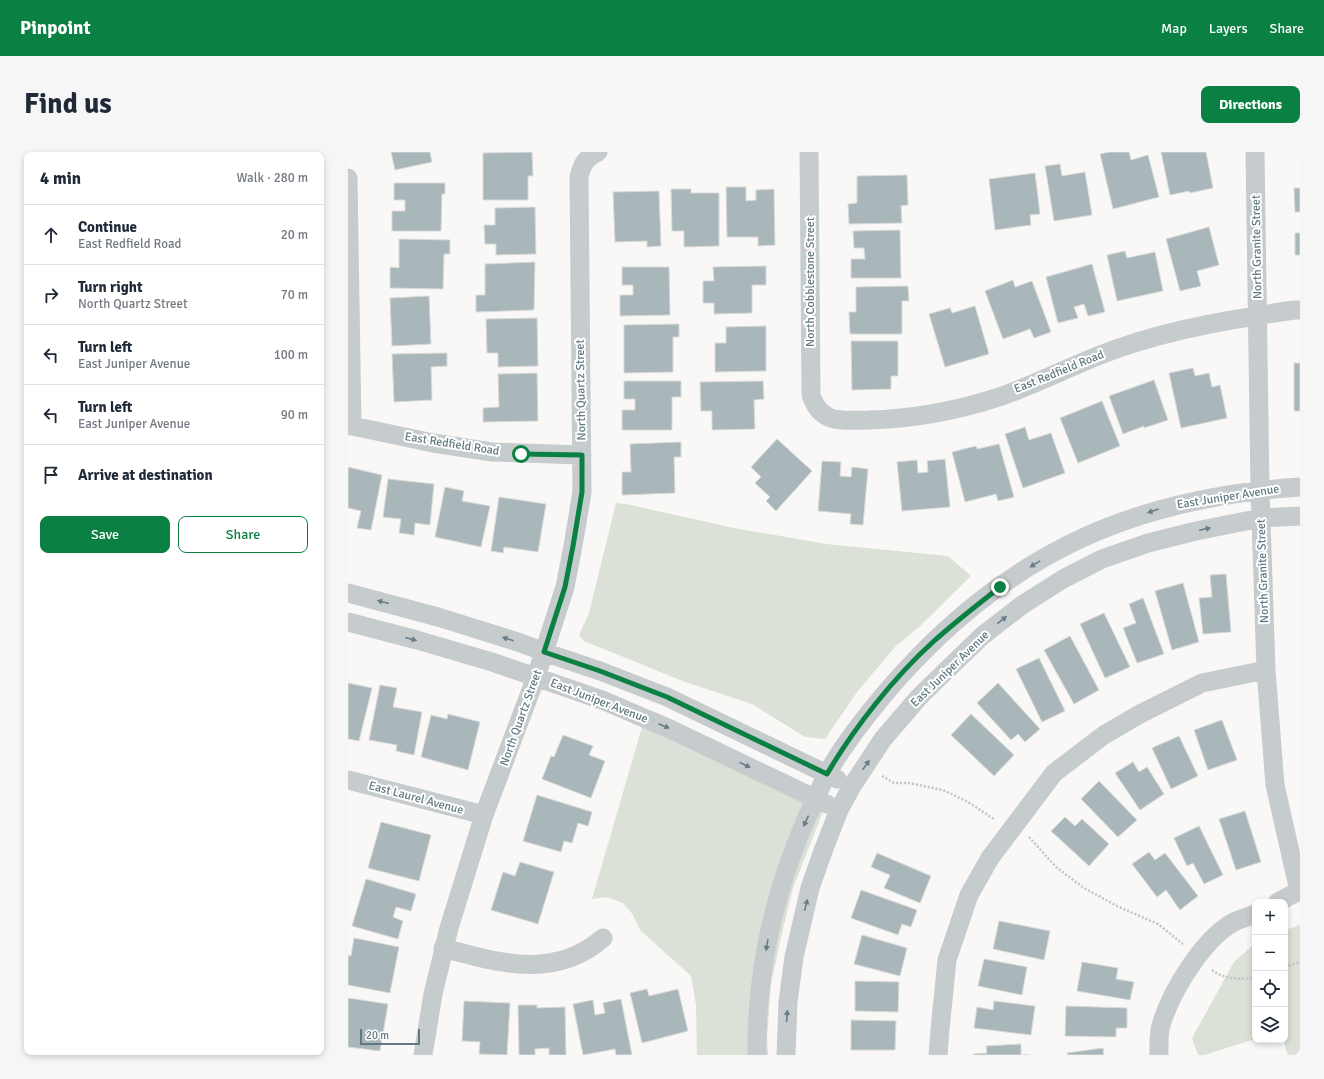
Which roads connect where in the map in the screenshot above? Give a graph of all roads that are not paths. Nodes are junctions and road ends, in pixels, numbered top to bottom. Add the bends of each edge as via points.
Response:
1 (809, 152) edge
2 (1255, 152) edge
3 (591, 156) edge
4 (348, 178) edge
5 (1300, 310) edge
6 (1258, 316) junction
7 (818, 410) joint
8 (350, 425) edge
9 (582, 455) junction
10 (1300, 487) edge
11 (1260, 490) junction
12 (1300, 516) edge
13 (1261, 518) junction
14 (348, 593) edge
15 (348, 622) edge
16 (544, 652) junction
17 (1266, 670) junction
18 (536, 677) junction
19 (348, 780) edge
20 (821, 786) junction
21 (845, 798) junction
22 (484, 815) junction
23 (1284, 899) edge
24 (1252, 915) edge
25 (603, 938) dead end
26 (443, 948) junction
27 (423, 1055) edge
28 (757, 1055) edge
29 (786, 1055) edge
30 (938, 1055) edge
31 (1160, 1055) edge

1 - 7 street, North Cobblestone Street via 810,386
2 - 6 street, North Granite Street
3 - 9 street, North Quartz Street via 581,168 579,187
4 - 8 street
5 - 6 street, East Redfield Road
6 - 7 street, East Redfield Road via 1198,326 1119,348 1000,396 944,412 898,418 843,420 825,416
6 - 11 street, North Granite Street
8 - 9 street, East Redfield Road via 433,443 492,452
9 - 16 street, North Quartz Street via 582,492 573,546 565,587
10 - 11 street, East Juniper Avenue
11 - 13 street, North Granite Street
11 -> 20 street, East Juniper Avenue via 1202,499 1161,509 1081,539 1037,562 994,591 933,642 859,726
12 - 13 street, East Juniper Avenue
13 - 17 street, North Granite Street
21 -> 13 street, East Juniper Avenue via 883,739 920,696 982,636 1022,605 1102,559 1182,534
16 -> 14 street, East Juniper Avenue via 438,617
15 -> 18 street, East Juniper Avenue via 417,640
16 - 18 street, North Quartz Street
16 - 20 street, East Juniper Avenue via 667,697
17 - 23 street, North Granite Street via 1275,786 1299,891
17 - 30 street via 1202,683 1104,735 1054,773 990,858 968,895 947,960
18 -> 20 street, East Juniper Avenue via 602,700 670,729
18 - 22 street, North Quartz Street
19 - 22 street, East Laurel Avenue
20 - 21 street, East Juniper Avenue
20 - 21 street, East Juniper Avenue
20 -> 28 street via 800,833 773,914 759,1004
29 -> 21 street via 788,1002 802,922 810,888
22 - 26 street, North Quartz Street
24 - 31 street via 1232,923 1198,956 1173,996 1161,1023
25 - 26 street via 573,958 533,966 498,962
26 - 27 street, North Quartz Street via 432,994

